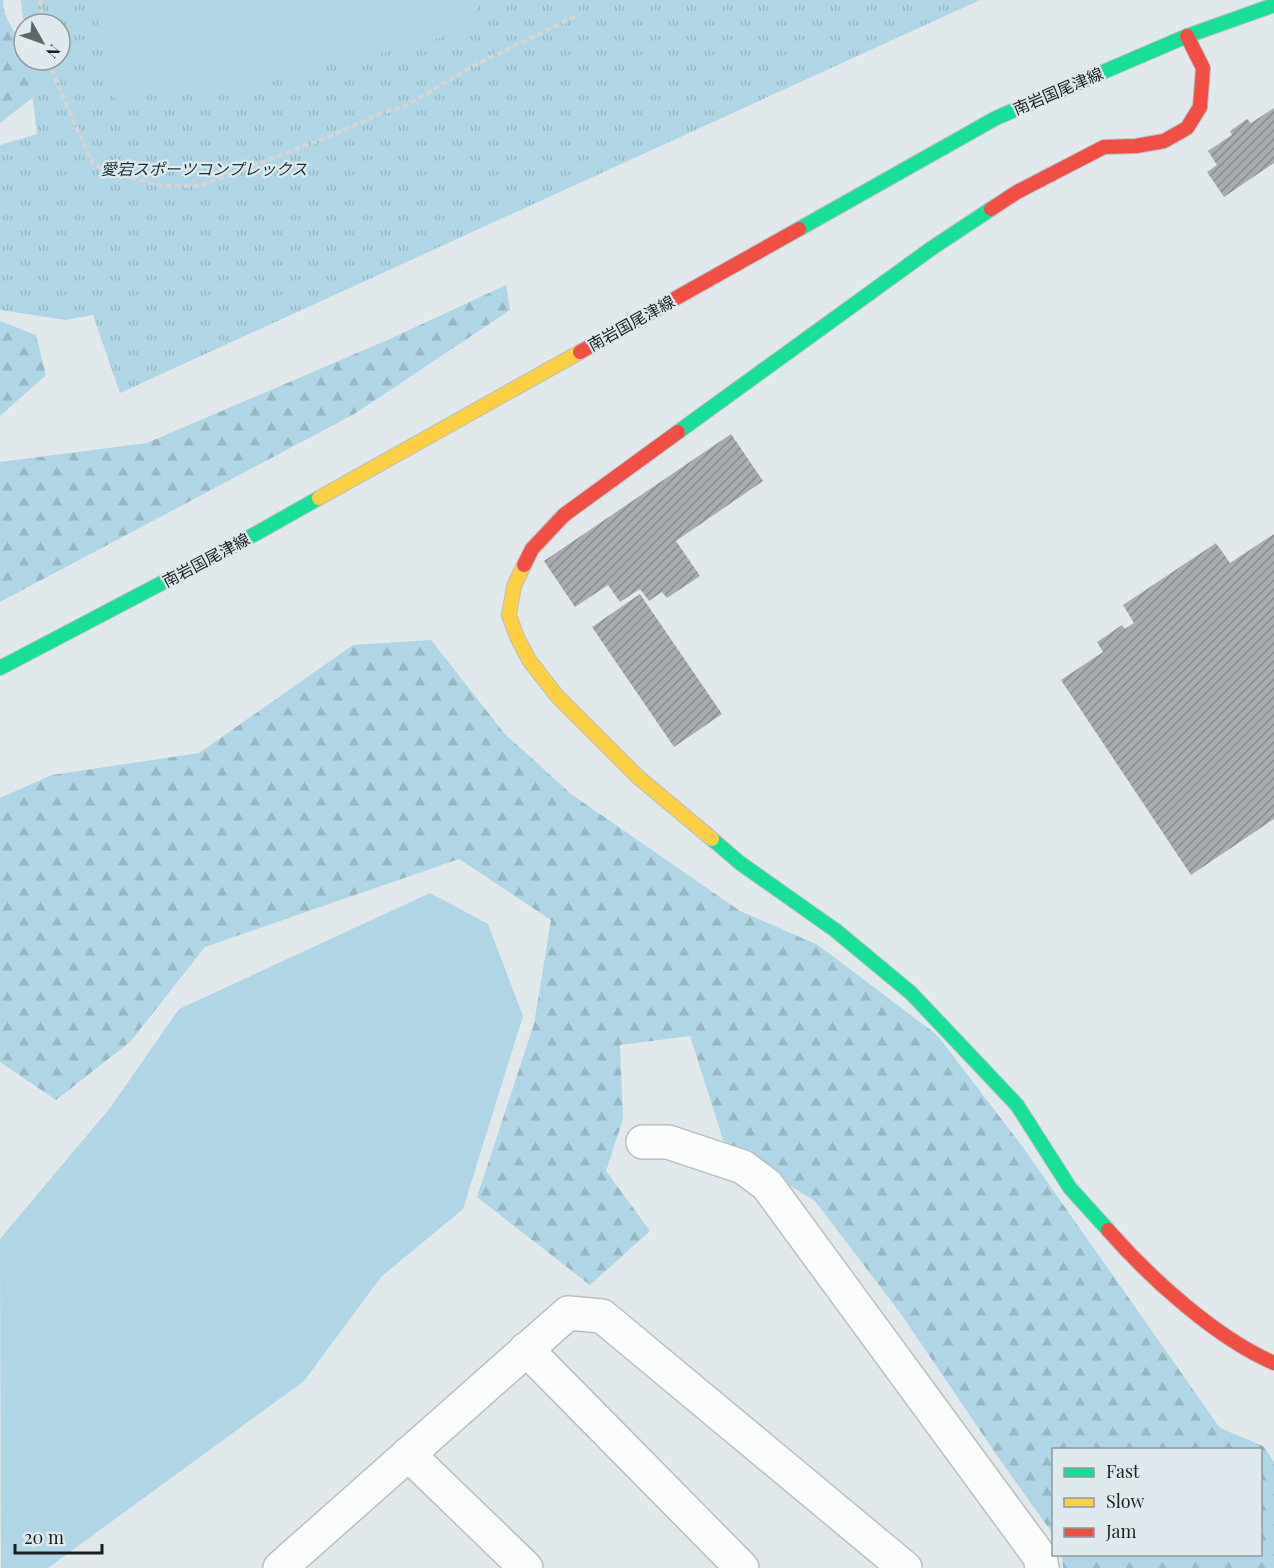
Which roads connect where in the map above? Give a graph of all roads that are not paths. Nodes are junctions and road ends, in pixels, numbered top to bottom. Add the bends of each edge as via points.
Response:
1 (1274, 5) edge
2 (1187, 36) junction
3 (0, 668) edge
4 (643, 1142) dead end
5 (526, 1348) junction
6 (1274, 1363) edge
7 (408, 1454) junction
8 (300, 1562) edge
9 (526, 1568) edge
10 (741, 1568) edge
11 (905, 1568) edge
12 (1042, 1568) edge

1 - 2 street, 南岩国尾津線
2 - 3 street, 南岩国尾津線 via 996,118 257,533
2 - 6 street via 1203,69 1200,107 1187,128 1164,141 1104,147 1017,192 932,248 564,515 532,549 514,586 509,615 529,660 557,696 638,777 740,863 835,930 911,993 1017,1105 1070,1188 1128,1253 1196,1314
4 - 12 street via 668,1142 743,1167 767,1185 1040,1557
5 - 7 street
5 - 10 street
5 - 11 street via 568,1313 602,1316
7 - 8 street
7 - 9 street

